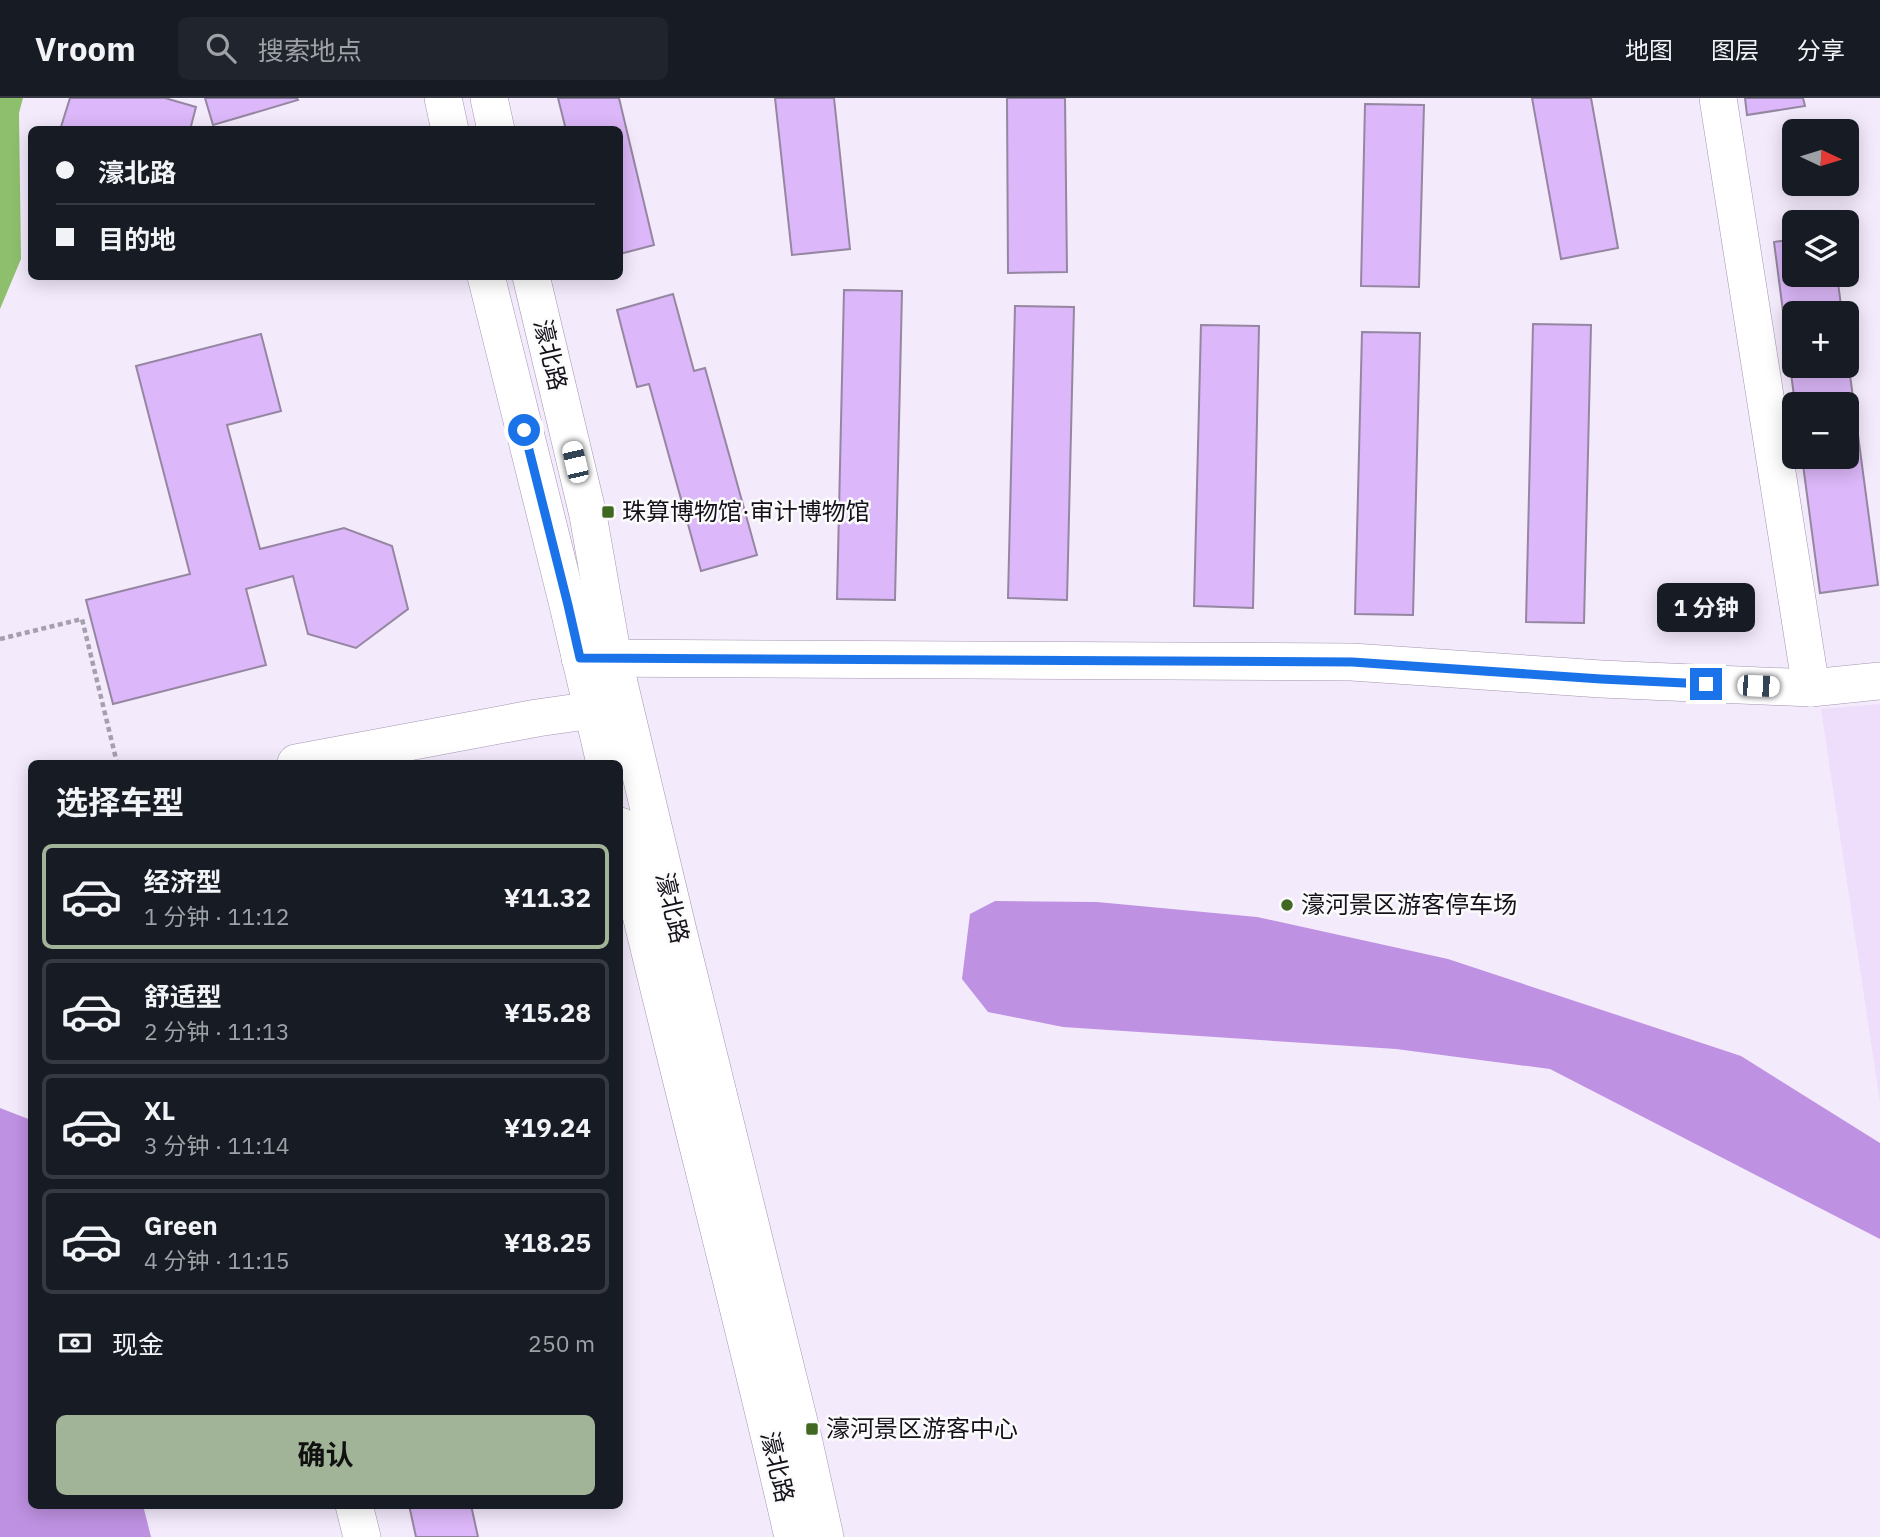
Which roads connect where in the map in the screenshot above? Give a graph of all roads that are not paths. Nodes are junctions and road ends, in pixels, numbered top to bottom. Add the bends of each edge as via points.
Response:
1 (443, 98) edge
2 (489, 98) edge
3 (1717, 98) edge
4 (449, 126) edge
5 (495, 126) edge
6 (487, 280) edge
7 (532, 280) edge
8 (596, 658) junction
9 (1880, 681) edge
10 (1811, 688) junction
11 (593, 710) junction
12 (312, 760) edge
13 (604, 760) edge
14 (623, 854) edge
15 (632, 939) edge
16 (355, 1509) edge
17 (362, 1537) edge
18 (793, 1537) edge
19 (825, 1537) edge

1 - 4 street
2 - 5 street
3 - 10 street
6 - 8 street, 濠北路 via 568,605
7 - 8 street, 濠北路 via 588,515
8 - 10 street via 1352,662
8 - 11 street, 濠北路
8 - 19 street, 濠北路 via 678,931
9 - 10 street
11 - 12 street
11 - 13 street, 濠北路
14 - 15 street, 濠北路
15 - 18 street, 濠北路 via 772,1444
16 - 17 street

